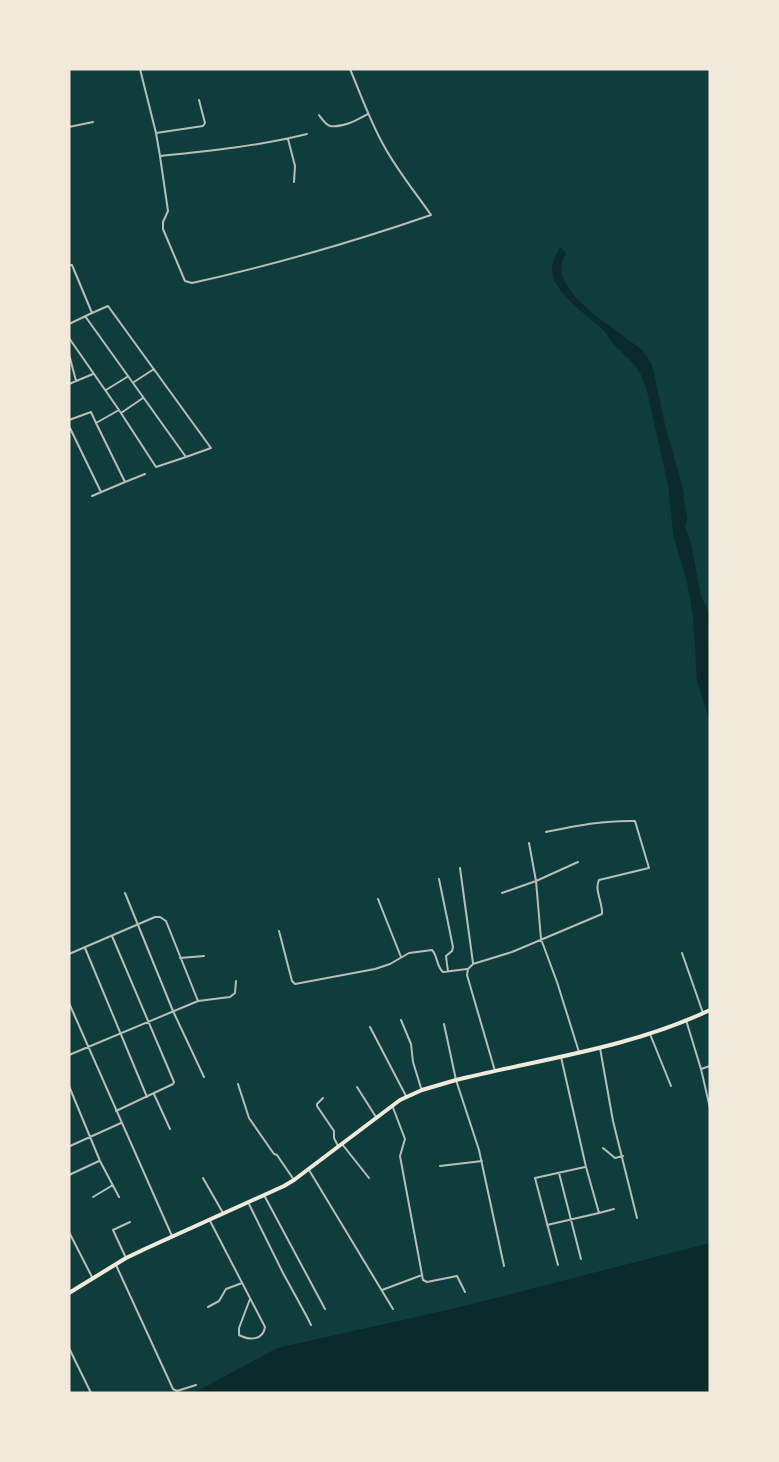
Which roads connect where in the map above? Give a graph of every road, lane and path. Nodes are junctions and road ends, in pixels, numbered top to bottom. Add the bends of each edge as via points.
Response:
1 (140, 69) edge
2 (350, 69) edge
3 (199, 100) dead end
4 (368, 114) junction
5 (319, 115) dead end
6 (93, 122) dead end
7 (69, 127) edge
8 (156, 133) junction
9 (307, 134) dead end
10 (288, 139) junction
11 (160, 156) junction
12 (294, 182) dead end
13 (69, 265) edge
14 (92, 313) junction
15 (85, 316) junction
16 (69, 324) edge
17 (69, 338) edge
18 (69, 354) edge
19 (154, 369) junction
20 (93, 374) junction
21 (127, 377) junction
22 (76, 381) junction
23 (133, 383) junction
24 (69, 384) edge
25 (106, 390) junction
26 (143, 398) junction
27 (119, 410) junction
28 (122, 413) junction
29 (69, 420) edge
30 (96, 423) junction
31 (69, 426) edge
32 (186, 457) junction
33 (145, 474) dead end
34 (125, 482) junction
35 (101, 492) junction
36 (92, 496) dead end
37 (546, 832) dead end
38 (529, 843) dead end
39 (578, 862) dead end
40 (460, 868) dead end
41 (439, 879) dead end
42 (536, 881) junction
43 (125, 893) dead end
44 (502, 893) dead end
45 (378, 899) dead end
46 (138, 926) junction
47 (279, 931) dead end
48 (112, 936) junction
49 (541, 939) junction
50 (85, 947) junction
51 (682, 953) dead end
52 (69, 954) edge
53 (204, 956) dead end
54 (401, 957) junction
55 (180, 958) junction
56 (473, 964) junction
57 (468, 969) junction
58 (448, 972) junction
59 (236, 981) dead end
60 (198, 1001) junction
61 (69, 1003) edge
62 (710, 1010) edge
63 (173, 1011) junction
64 (703, 1013) junction
65 (401, 1020) dead end
66 (686, 1020) junction
67 (148, 1022) junction
68 (444, 1024) dead end
69 (370, 1027) dead end
70 (119, 1033) junction
71 (650, 1034) junction
72 (88, 1047) junction
73 (600, 1048) junction
74 (579, 1053) junction
75 (69, 1055) edge
76 (561, 1057) junction
77 (710, 1066) edge
78 (701, 1069) junction
79 (495, 1071) junction
80 (204, 1077) dead end
81 (456, 1080) junction
82 (238, 1083) dead end
83 (69, 1086) edge
84 (671, 1086) dead end
85 (357, 1087) dead end
86 (422, 1090) junction
87 (154, 1094) junction
88 (147, 1097) junction
89 (406, 1097) junction
90 (323, 1098) dead end
91 (392, 1105) junction
92 (710, 1108) edge
93 (116, 1112) junction
94 (376, 1117) junction
95 (121, 1122) junction
96 (170, 1129) dead end
97 (90, 1137) junction
98 (340, 1145) junction
99 (70, 1146) edge
100 (603, 1148) dead end
101 (623, 1156) junction
102 (100, 1161) junction
103 (482, 1161) junction
104 (440, 1166) dead end
105 (586, 1167) junction
106 (309, 1170) junction
107 (559, 1173) junction
108 (69, 1174) edge
109 (203, 1178) dead end
110 (369, 1178) dead end
111 (294, 1180) junction
112 (113, 1185) junction
113 (264, 1195) junction
114 (93, 1197) dead end
115 (119, 1197) dead end
116 (248, 1202) junction
117 (614, 1209) dead end
118 (223, 1213) junction
119 (599, 1213) junction
120 (637, 1218) dead end
121 (210, 1219) junction
122 (572, 1219) junction
123 (130, 1222) dead end
124 (547, 1225) junction
125 (69, 1232) edge
126 (172, 1236) junction
127 (126, 1258) junction
128 (581, 1259) dead end
129 (116, 1265) junction
130 (558, 1265) dead end
131 (504, 1266) dead end
132 (422, 1275) junction
133 (93, 1278) junction
134 (242, 1283) junction
135 (382, 1290) junction
136 (69, 1293) edge
137 (465, 1293) dead end
138 (250, 1299) junction
139 (208, 1307) dead end
140 (393, 1309) dead end
141 (326, 1310) dead end
142 (311, 1325) dead end
143 (69, 1348) edge
144 (196, 1385) dead end
145 (91, 1393) edge

1 - 8 street
2 - 4 street
3 - 8 street via 204,126
4 - 5 street via 350,123 330,126
4 - 11 street via 391,158 431,215 354,241 192,284 185,281 164,229 168,211
6 - 7 street
8 - 11 street
9 - 10 street
10 - 11 street
10 - 12 street via 295,165
13 - 14 street
14 - 15 street
14 - 19 street via 108,306
15 - 16 street
15 - 21 street
17 - 20 street
18 - 22 street
19 - 23 street
19 - 32 street via 211,448
20 - 22 street
20 - 25 street
21 - 23 street
21 - 25 street
22 - 24 street
23 - 26 street
25 - 27 street
26 - 28 street
26 - 32 street
27 - 28 street
27 - 30 street
28 - 32 street via 156,467
29 - 30 street via 91,412
30 - 34 street
31 - 35 street
33 - 34 street
34 - 35 street
35 - 36 street
37 - 49 street via 590,823 635,821 649,868 599,880 602,914
38 - 42 street
39 - 42 street
40 - 56 street
41 - 58 street via 453,947 446,956
42 - 44 street
42 - 49 street
43 - 46 street
45 - 54 street
46 - 48 street
46 - 55 street via 158,916 163,918
46 - 63 street
47 - 54 street via 295,984 375,969
48 - 50 street
48 - 67 street
49 - 56 street
49 - 74 street
50 - 52 street
50 - 70 street
51 - 64 street
53 - 55 street
54 - 58 street via 434,950 441,971
55 - 60 street
56 - 57 street
57 - 58 street
57 - 79 street
59 - 60 street via 235,993 230,997
60 - 63 street
61 - 72 street
62 - 64 main road
63 - 67 street
63 - 80 street
64 - 66 main road
65 - 86 street
66 - 71 main road
66 - 78 street
67 - 70 street
67 - 87 street via 174,1082
68 - 81 street
69 - 89 street
70 - 72 street
70 - 88 street
71 - 73 main road
71 - 84 street
72 - 75 street
72 - 93 street
73 - 74 main road
73 - 101 street
74 - 76 main road
76 - 79 main road
76 - 105 street
77 - 78 street
78 - 92 street
79 - 81 main road
81 - 86 main road
81 - 103 street
82 - 111 street via 249,1118
83 - 97 street
85 - 94 street
86 - 89 main road
87 - 88 street
87 - 96 street
88 - 93 street
89 - 91 main road
90 - 98 street via 317,1106
91 - 94 main road
91 - 132 street via 405,1139 400,1156
93 - 95 street
94 - 98 main road
95 - 97 street
95 - 126 street
97 - 99 street
97 - 102 street
98 - 106 main road
98 - 110 street
100 - 101 street via 615,1158
101 - 120 street
102 - 108 street
102 - 112 street
103 - 104 street
103 - 131 street
105 - 107 street
105 - 119 street
106 - 111 main road
106 - 135 street
107 - 122 street
107 - 124 street via 535,1178
109 - 118 street
111 - 113 main road
112 - 114 street
112 - 115 street
113 - 116 main road
113 - 141 street
116 - 118 main road
116 - 142 street
117 - 119 street
118 - 121 main road
119 - 122 street
121 - 126 main road
121 - 134 street
122 - 124 street
122 - 128 street
123 - 127 street via 113,1230
124 - 130 street
125 - 133 street
126 - 127 main road
127 - 129 main road
129 - 133 main road
129 - 144 street via 173,1389
132 - 135 street
132 - 137 street via 426,1282 458,1276
133 - 136 main road
134 - 138 street
134 - 139 street via 226,1289 219,1301
135 - 140 street
138 - 138 street via 239,1328 240,1335 250,1339 259,1337 265,1328
143 - 145 street

